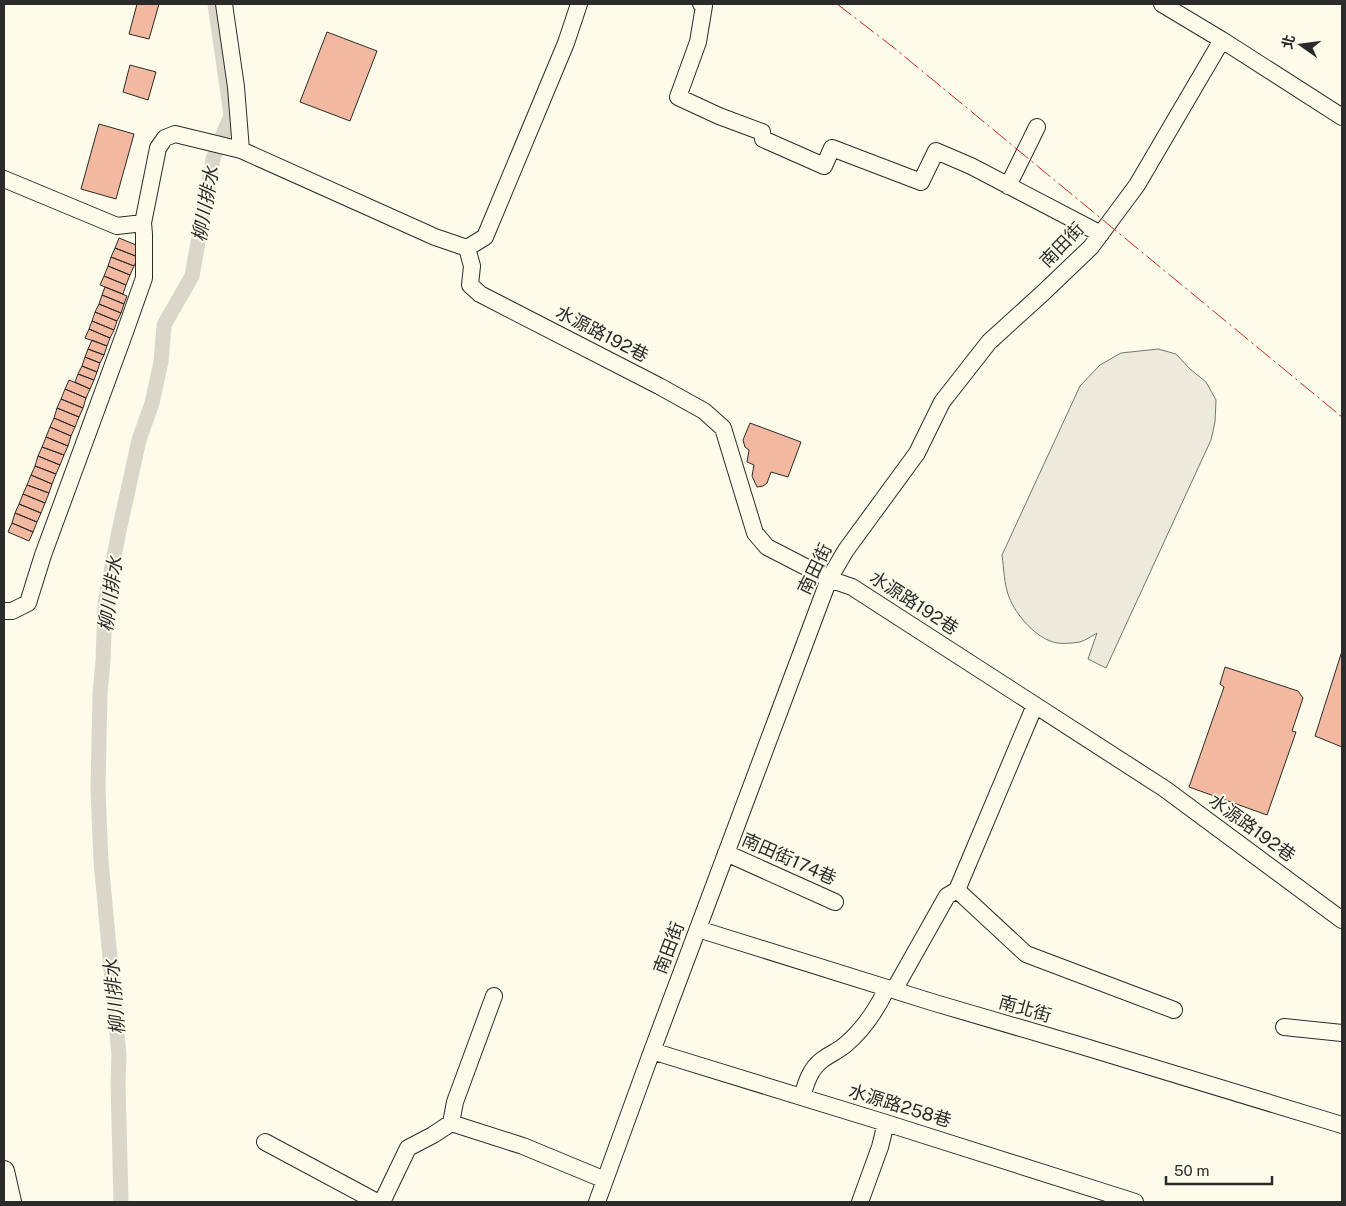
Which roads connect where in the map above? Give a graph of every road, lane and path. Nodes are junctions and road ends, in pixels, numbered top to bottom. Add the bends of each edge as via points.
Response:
1 (224, 4) edge
2 (580, 4) edge
3 (701, 4) edge
4 (1162, 4) edge
5 (1222, 40) junction
6 (1342, 117) edge
7 (1037, 127) dead end
8 (241, 150) junction
9 (4, 179) edge
10 (1008, 186) junction
11 (143, 223) junction
12 (1101, 234) junction
13 (468, 248) junction
14 (829, 579) junction
15 (4, 611) edge
16 (1035, 705) junction
17 (726, 853) junction
18 (957, 890) junction
19 (835, 902) dead end
20 (1342, 920) edge
21 (698, 929) junction
22 (891, 989) junction
23 (494, 996) dead end
24 (1174, 1010) dead end
25 (1284, 1027) dead end
26 (1342, 1033) edge
27 (652, 1051) junction
28 (802, 1097) junction
29 (450, 1123) junction
30 (886, 1123) junction
31 (1342, 1125) edge
32 (264, 1142) dead end
33 (4, 1171) edge
34 (605, 1180) junction
35 (12, 1202) edge
36 (377, 1202) edge
37 (382, 1202) edge
38 (597, 1202) edge
39 (860, 1202) edge
40 (1135, 1202) edge

1 - 8 street
2 - 13 street via 485,237
3 - 10 street via 704,6 698,42 678,97 762,132 763,139 824,166 832,148 921,182 936,151
4 - 5 street
5 - 6 street
5 - 12 street, 南田街 via 1137,185
7 - 10 street
8 - 11 street via 175,134 165,138 158,148
8 - 13 street via 436,238
9 - 11 street via 117,226
10 - 12 street
11 - 15 street via 144,278 28,603 12,612
12 - 14 street, 南田街 via 1051,286 989,342 942,402 917,453 846,550
13 - 14 street, 水源路192巷 via 472,266 470,285 480,294 659,386 704,411 723,428 755,533 767,547
14 - 16 street, 水源路192巷 via 852,587
14 - 17 street, 南田街
16 - 18 street
16 - 20 street, 水源路192巷 via 1165,789
17 - 19 street, 南田街174巷
17 - 21 street, 南田街
18 - 22 street via 946,896
18 - 24 street via 1026,954
21 - 22 street, 南北街
21 - 27 street, 南田街
22 - 28 street via 858,1032 814,1068
22 - 31 street, 南北街
23 - 29 street
25 - 26 street
27 - 28 street, 水源路258巷
27 - 34 street, 南田街
28 - 30 street, 水源路258巷
29 - 34 street via 523,1146
29 - 37 street via 408,1148
30 - 39 street
30 - 40 street, 水源路258巷
32 - 36 street
33 - 35 main road
34 - 38 street, 南田街

